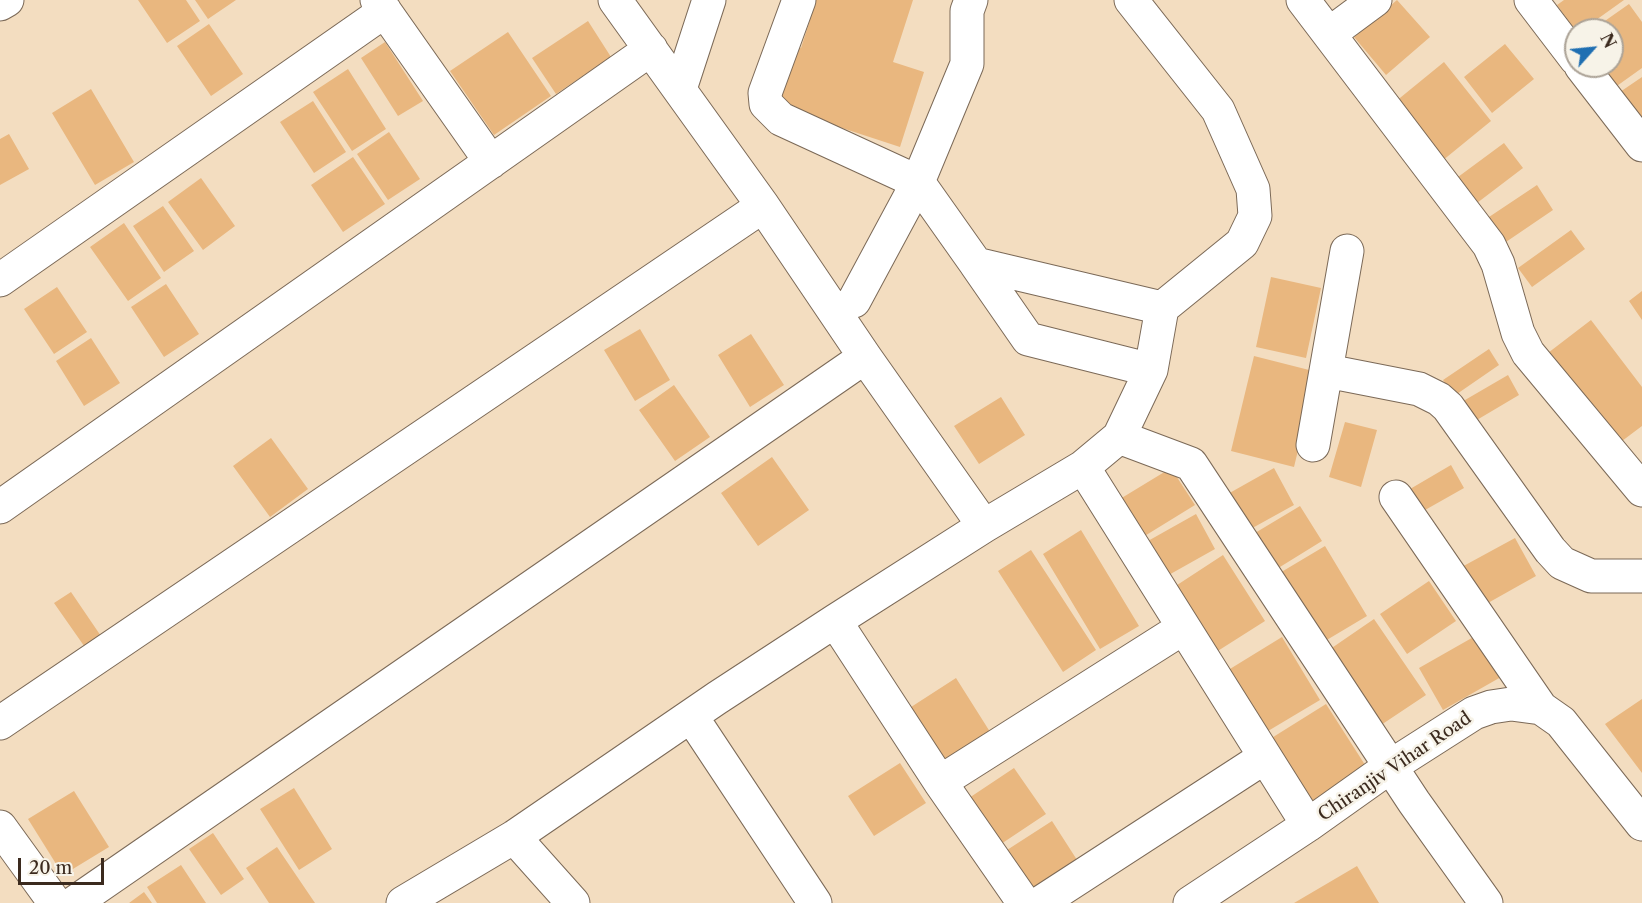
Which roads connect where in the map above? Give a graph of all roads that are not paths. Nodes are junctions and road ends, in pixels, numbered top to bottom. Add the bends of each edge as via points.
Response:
1 (7, 0) edge
2 (615, 0) edge
3 (709, 0) edge
4 (799, 0) edge
5 (971, 0) edge
6 (1131, 0) edge
7 (1302, 0) edge
8 (1375, 0) edge
9 (1531, 0) edge
10 (0, 4) edge
11 (381, 6) edge
12 (1329, 34) junction
13 (1564, 43) edge
14 (651, 49) junction
15 (1590, 78) edge
16 (680, 89) junction
17 (1642, 145) edge
18 (491, 162) junction
19 (918, 182) junction
20 (763, 206) junction
21 (1347, 251) dead end
22 (976, 264) junction
23 (0, 280) edge
24 (855, 301) dead end
25 (1162, 308) junction
26 (865, 357) junction
27 (1151, 370) junction
28 (1327, 371) junction
29 (1119, 437) junction
30 (1313, 445) dead end
31 (1083, 467) junction
32 (1642, 490) edge
33 (1396, 497) dead end
34 (0, 507) edge
35 (984, 526) junction
36 (1642, 576) edge
37 (835, 621) junction
38 (1183, 628) junction
39 (1541, 708) junction
40 (691, 716) junction
41 (0, 723) edge
42 (1265, 757) junction
43 (1391, 766) junction
44 (940, 782) junction
45 (1642, 824) edge
46 (1308, 825) junction
47 (0, 826) edge
48 (514, 837) junction
49 (1475, 899) edge
50 (55, 903) edge
51 (74, 903) edge
52 (404, 903) edge
53 (573, 903) edge
54 (815, 903) edge
55 (1024, 903) edge
56 (1040, 903) edge
57 (1190, 903) edge

1 - 10 street
2 - 14 street
3 - 16 street
4 - 19 street via 765,93 766,104 781,119
5 - 19 street via 967,11 967,64
6 - 25 street via 1218,110 1253,189 1255,216 1242,243
7 - 12 street
8 - 12 street
9 - 13 street
11 - 18 street
11 - 23 street
12 - 32 street via 1490,245 1528,353
14 - 16 street
14 - 18 street
15 - 17 street
16 - 20 street
18 - 34 street
19 - 22 street
19 - 24 street
20 - 26 street
20 - 41 street
21 - 28 street
22 - 25 street
22 - 27 street via 1028,339
25 - 27 street
26 - 35 street
26 - 51 street
27 - 29 street
28 - 30 street
28 - 36 street via 1419,389 1439,399 1562,563 1591,576
29 - 31 street
29 - 43 street via 1191,464
31 - 35 street
31 - 38 street
33 - 39 street
35 - 37 street
37 - 40 street
37 - 44 street
38 - 42 street
38 - 44 street
39 - 43 street, Chiranjiv Vihar Road via 1511,704 1474,713
39 - 45 street via 1561,722
40 - 48 street
40 - 54 street
42 - 46 street
42 - 56 street
43 - 46 street, Chiranjiv Vihar Road
43 - 49 street
44 - 55 street
46 - 57 street, Chiranjiv Vihar Road
47 - 50 street
48 - 52 street
48 - 53 street

